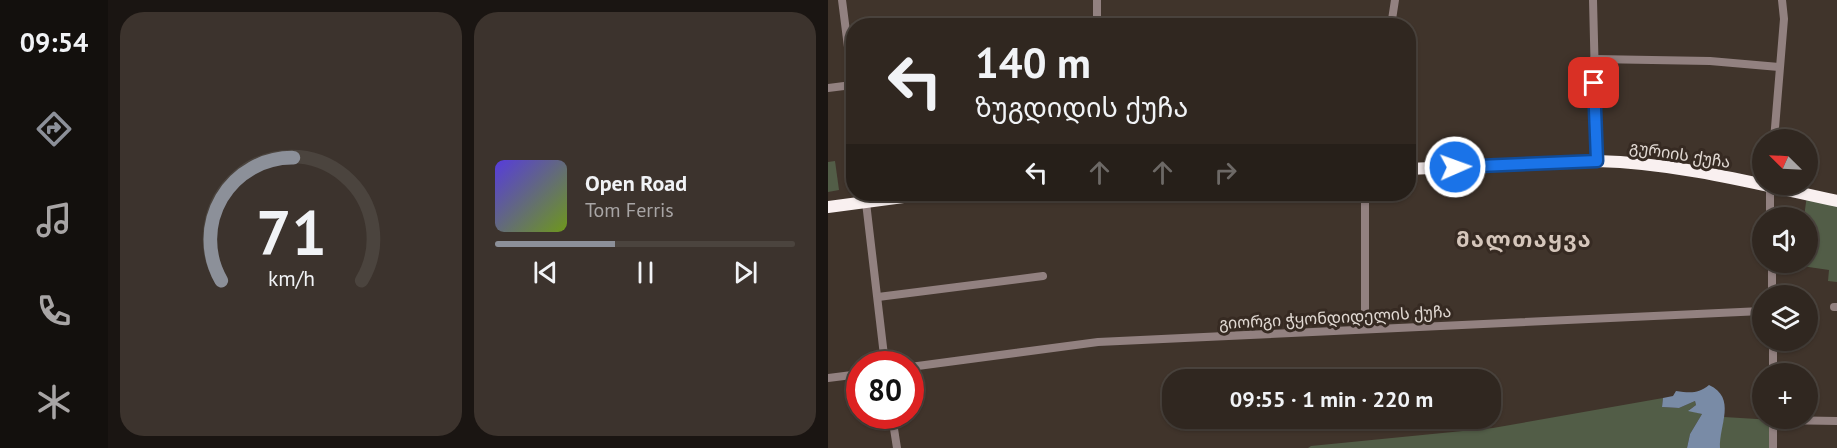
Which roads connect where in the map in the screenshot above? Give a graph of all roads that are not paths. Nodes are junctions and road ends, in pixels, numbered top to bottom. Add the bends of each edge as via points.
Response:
1 (842, 0) edge
2 (1097, 0) edge
3 (1395, 0) edge
4 (1593, 0) edge
5 (1782, 0) edge
6 (1097, 18) edge
7 (1392, 18) edge
8 (846, 34) edge
9 (1594, 59) junction
10 (1779, 67) junction
11 (846, 86) edge
12 (828, 88) edge
13 (1775, 129) edge
14 (1597, 161) junction
15 (1416, 169) edge
16 (1752, 183) edge
17 (1810, 195) edge
18 (850, 201) edge
19 (866, 201) edge
20 (1365, 201) edge
21 (1837, 201) edge
22 (828, 207) edge
23 (1043, 276) dead end
24 (878, 297) junction
25 (1752, 311) edge
26 (1365, 329) junction
27 (884, 351) edge
28 (924, 366) edge
29 (846, 376) edge
30 (828, 378) edge
31 (1818, 420) edge
32 (1837, 421) edge
33 (894, 429) edge
34 (1773, 429) edge
35 (897, 448) edge
36 (1773, 448) edge

1 - 8 street
2 - 6 street
3 - 7 street
4 - 9 street
5 - 10 street
9 - 10 street via 1710,61
9 - 14 street
10 - 13 street
11 - 12 street
14 - 15 highway, გურიის ქუჩა
14 - 16 highway, გურიის ქუჩა via 1674,168
17 - 21 highway, გურიის ქუჩა
18 - 22 highway
19 - 24 street
20 - 26 street
23 - 24 street
24 - 27 street
25 - 26 street, გიორგი ჭყონდიდელის ქუჩა
26 - 28 street, გიორგი ჭყონდიდელის ქუჩა via 1098,342
29 - 30 street
31 - 32 street
33 - 35 street
34 - 36 street

